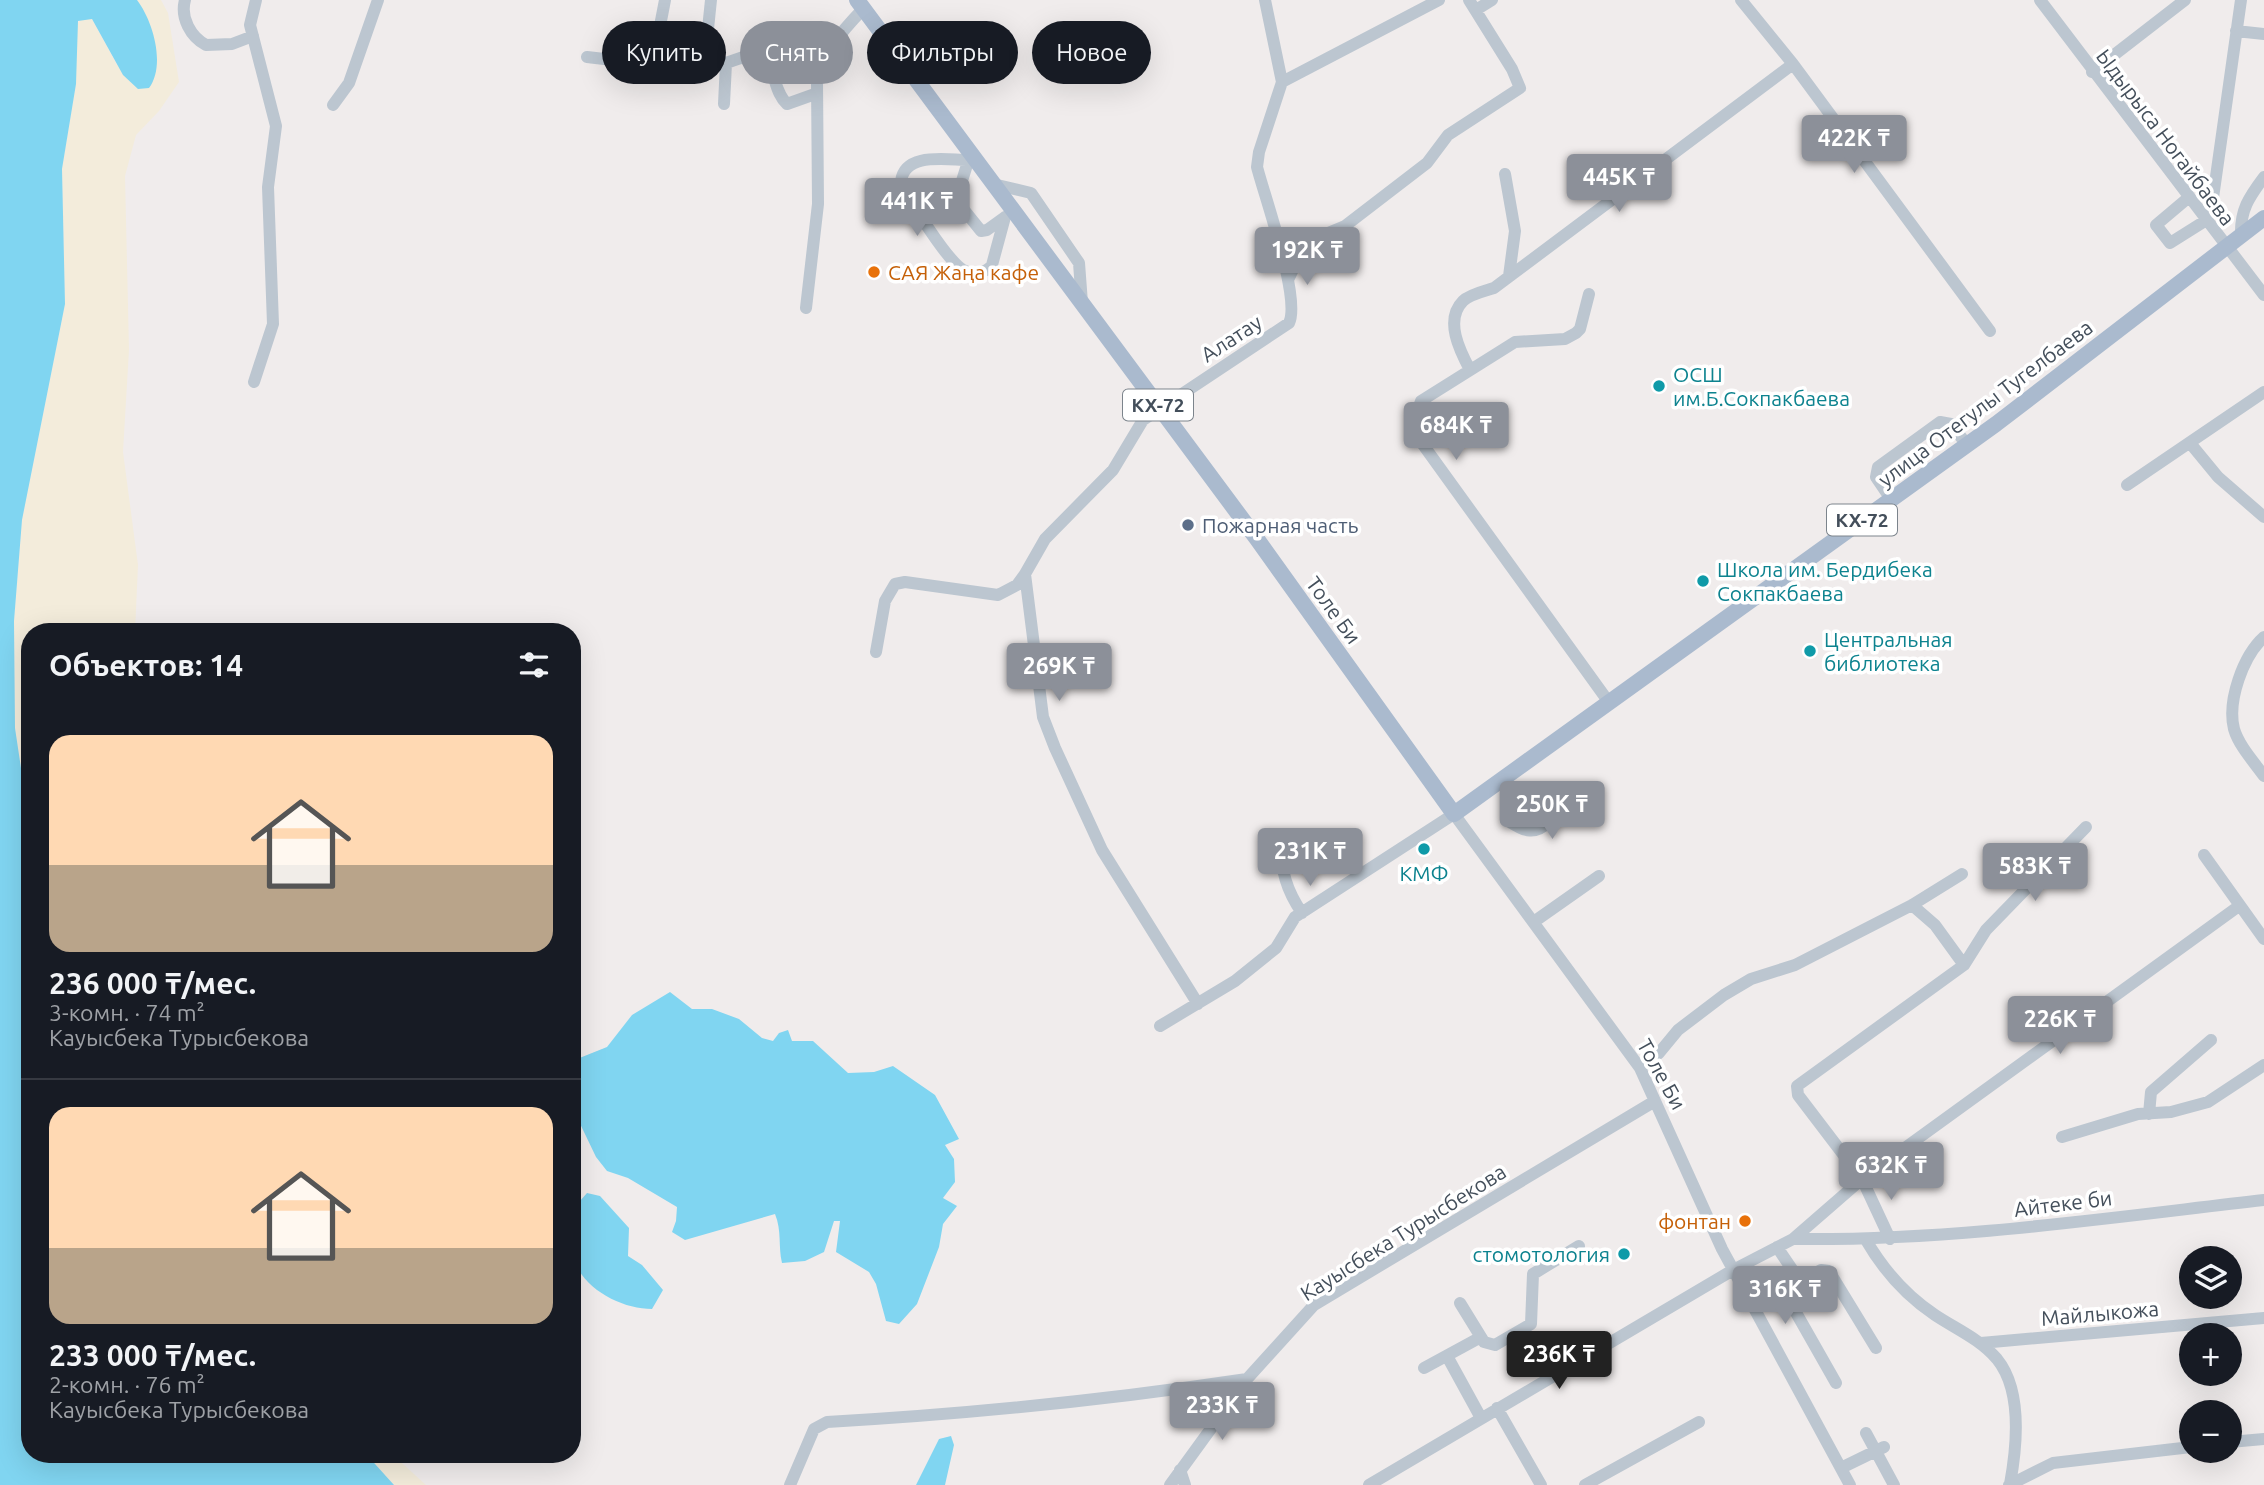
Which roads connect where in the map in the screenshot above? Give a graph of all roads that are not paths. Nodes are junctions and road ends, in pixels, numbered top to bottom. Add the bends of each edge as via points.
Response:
1 (185, 0) edge
2 (256, 0) edge
3 (378, 0) edge
4 (665, 0) edge
5 (711, 0) edge
6 (1265, 0) edge
7 (1439, 0) edge
8 (1492, 0) edge
9 (1741, 0) edge
10 (2040, 0) edge
11 (2185, 0) edge
12 (2241, 0) edge
13 (860, 5) edge
14 (1472, 5) edge
15 (709, 21) edge
16 (2236, 31) junction
17 (2264, 34) edge
18 (253, 36) junction
19 (587, 57) dead end
20 (726, 64) edge
21 (1793, 64) junction
22 (2092, 72) junction
23 (1282, 82) junction
24 (725, 84) edge
25 (816, 94) junction
26 (724, 104) dead end
27 (333, 105) dead end
28 (970, 156) junction
29 (1505, 174) dead end
30 (2264, 177) edge
31 (993, 184) junction
32 (2188, 198) junction
33 (1009, 214) junction
34 (2264, 218) edge
35 (2205, 221) junction
36 (2241, 236) junction
37 (2225, 248) junction
38 (1509, 276) junction
39 (1288, 280) junction
40 (1589, 294) dead end
41 (2264, 295) edge
42 (1082, 305) junction
43 (806, 308) dead end
44 (1990, 331) dead end
45 (1470, 370) junction
46 (254, 382) dead end
47 (2263, 396) edge
48 (1160, 407) junction
49 (2190, 443) junction
50 (1967, 445) junction
51 (2127, 485) dead end
52 (1891, 499) junction
53 (2264, 517) edge
54 (1025, 574) junction
55 (2264, 637) edge
56 (876, 653) dead end
57 (1608, 701) junction
58 (2264, 776) edge
59 (1546, 790) dead end
60 (1454, 814) junction
61 (1506, 820) dead end
62 (2086, 827) dead end
63 (1294, 834) dead end
64 (2204, 855) dead end
65 (1962, 874) dead end
66 (1599, 876) dead end
67 (1912, 905) junction
68 (2239, 906) junction
69 (1302, 913) junction
70 (1535, 921) junction
71 (2264, 939) edge
72 (1964, 965) junction
73 (1198, 1004) junction
74 (1160, 1026) dead end
75 (2211, 1040) dead end
76 (2264, 1065) edge
77 (1640, 1068) junction
78 (1655, 1101) junction
79 (2149, 1114) junction
80 (2062, 1137) dead end
81 (1862, 1179) junction
82 (2264, 1200) edge
83 (1793, 1239) junction
84 (1889, 1239) junction
85 (1866, 1240) junction
86 (1579, 1246) dead end
87 (1777, 1247) junction
88 (1814, 1273) junction
89 (1736, 1274) junction
90 (1796, 1282) junction
91 (1460, 1303) dead end
92 (2264, 1318) edge
93 (1481, 1337) junction
94 (1981, 1343) junction
95 (1876, 1348) dead end
96 (1447, 1356) junction
97 (1424, 1368) dead end
98 (1247, 1379) junction
99 (1836, 1383) dead end
100 (1497, 1408) junction
101 (1481, 1418) junction
102 (1699, 1422) dead end
103 (1866, 1433) dead end
104 (2264, 1439) edge
105 (2242, 1442) edge
106 (2179, 1448) edge
107 (1880, 1449) junction
108 (1841, 1468) junction
109 (1180, 1470) junction
110 (790, 1485) edge
111 (1170, 1485) edge
112 (1185, 1485) edge
113 (1368, 1485) edge
114 (1541, 1485) edge
115 (1586, 1485) edge
116 (1850, 1485) edge
117 (1894, 1485) edge
118 (2010, 1485) edge

1 - 18 street via 191,34 206,45 232,44
2 - 18 street via 251,14
3 - 27 street via 349,83
4 - 19 street via 653,62
5 - 15 street
6 - 23 street, Алатау
7 - 23 street
8 - 14 street
9 - 21 street
10 - 22 street, Ыдырыса Ногайбаева
11 - 22 street
12 - 16 street
13 - 25 street via 827,54
13 - 28 main road, Толе Би / КХ-72
14 - 39 street via 1520,88 1448,135 1427,163 1345,226 1316,238
16 - 17 street
16 - 35 street via 2211,212
18 - 46 street via 276,126 268,187 273,324
20 - 25 street via 755,53 768,62 787,104
21 - 38 street
21 - 44 street
22 - 32 street, Ыдырыса Ногайбаева
23 - 39 street, Алатау via 1257,167
24 - 26 street
25 - 43 street via 818,204
28 - 31 main road, Толе Би / КХ-72
28 - 33 street via 956,200 981,231
28 - 33 street via 911,163 903,169 901,181 952,260 967,272 982,272 992,265
29 - 38 street via 1515,231
30 - 36 street via 2247,200
31 - 33 main road, Толе Би / КХ-72
31 - 42 street via 1031,193 1079,263
32 - 35 street, Ыдырыса Ногайбаева
32 - 35 street via 2160,220 2156,229 2170,243
33 - 42 main road, Толе Би / КХ-72
34 - 36 main road, улица Отегулы Тугелбаева / КХ-72
35 - 37 street, Ыдырыса Ногайбаева
36 - 37 main road, улица Отегулы Тугелбаева / КХ-72
37 - 41 street, Ыдырыса Ногайбаева
37 - 50 main road, улица Отегулы Тугелбаева / КХ-72
38 - 45 street via 1494,288 1467,298 1455,313 1458,348
39 - 48 street, Алатау via 1293,307 1289,323
40 - 45 street via 1580,329 1569,338 1515,342
42 - 48 main road, Толе Би / КХ-72
45 - 57 street via 1421,401 1411,428
47 - 49 street
48 - 54 street via 1143,420 1113,470 1045,539
48 - 60 main road, Толе Би / КХ-72
49 - 51 street
49 - 53 street via 2218,477
50 - 52 main road, улица Отегулы Тугелбаева / КХ-72
50 - 52 street via 1946,421 1920,437 1875,472
52 - 57 main road, улица Отегулы Тугелбаева / КХ-72
54 - 56 street via 1017,585 998,594 895,584 885,601
54 - 73 street via 1043,717 1055,748 1102,850
55 - 58 street via 2244,666 2234,717 2240,741
57 - 60 main road, улица Отегулы Тугелбаева / КХ-72
59 - 61 street via 1548,823 1532,833
60 - 69 street
60 - 70 street, Толе Би
62 - 72 street via 1986,930
63 - 69 street via 1282,843 1284,873 1289,894
64 - 68 street
65 - 67 street
66 - 70 street
67 - 72 street via 1936,925
67 - 77 street via 1795,965 1751,979 1724,995 1678,1030
68 - 71 street
68 - 81 street
69 - 73 street via 1276,948
70 - 77 street, Толе Би
72 - 81 street via 1797,1086 1798,1095
73 - 74 street
75 - 79 street via 2151,1092
76 - 79 street via 2208,1101
77 - 78 street, Толе Би
78 - 89 street, Толе Би
78 - 98 street, Кауысбека Турысбекова via 1314,1305
79 - 80 street
81 - 83 street
81 - 84 street
82 - 84 street, Айтеке би
83 - 85 street, Айтеке би
83 - 87 street
84 - 85 street, Айтеке би
85 - 94 street via 1882,1268 1916,1301
86 - 93 street via 1533,1274 1531,1324 1495,1345
87 - 89 street
87 - 90 street
88 - 90 street
88 - 90 street via 1823,1290 1813,1303 1801,1300
88 - 95 street via 1829,1271
89 - 100 street
89 - 108 street, Толе Би
90 - 99 street via 1786,1295
91 - 93 street
92 - 94 street, Майлыкожа
93 - 96 street
94 - 118 street via 1998,1360 2015,1399
96 - 97 street
96 - 101 street
98 - 109 street, Кауысбека Турысбекова
98 - 110 street via 1086,1402 827,1422 814,1429
100 - 101 street
100 - 114 street
101 - 113 street
102 - 115 street
103 - 107 street
104 - 105 street
106 - 118 street via 2053,1463
107 - 108 street
107 - 117 street
108 - 116 street, Толе Би
109 - 111 street, Кауысбека Турысбекова
109 - 112 street

